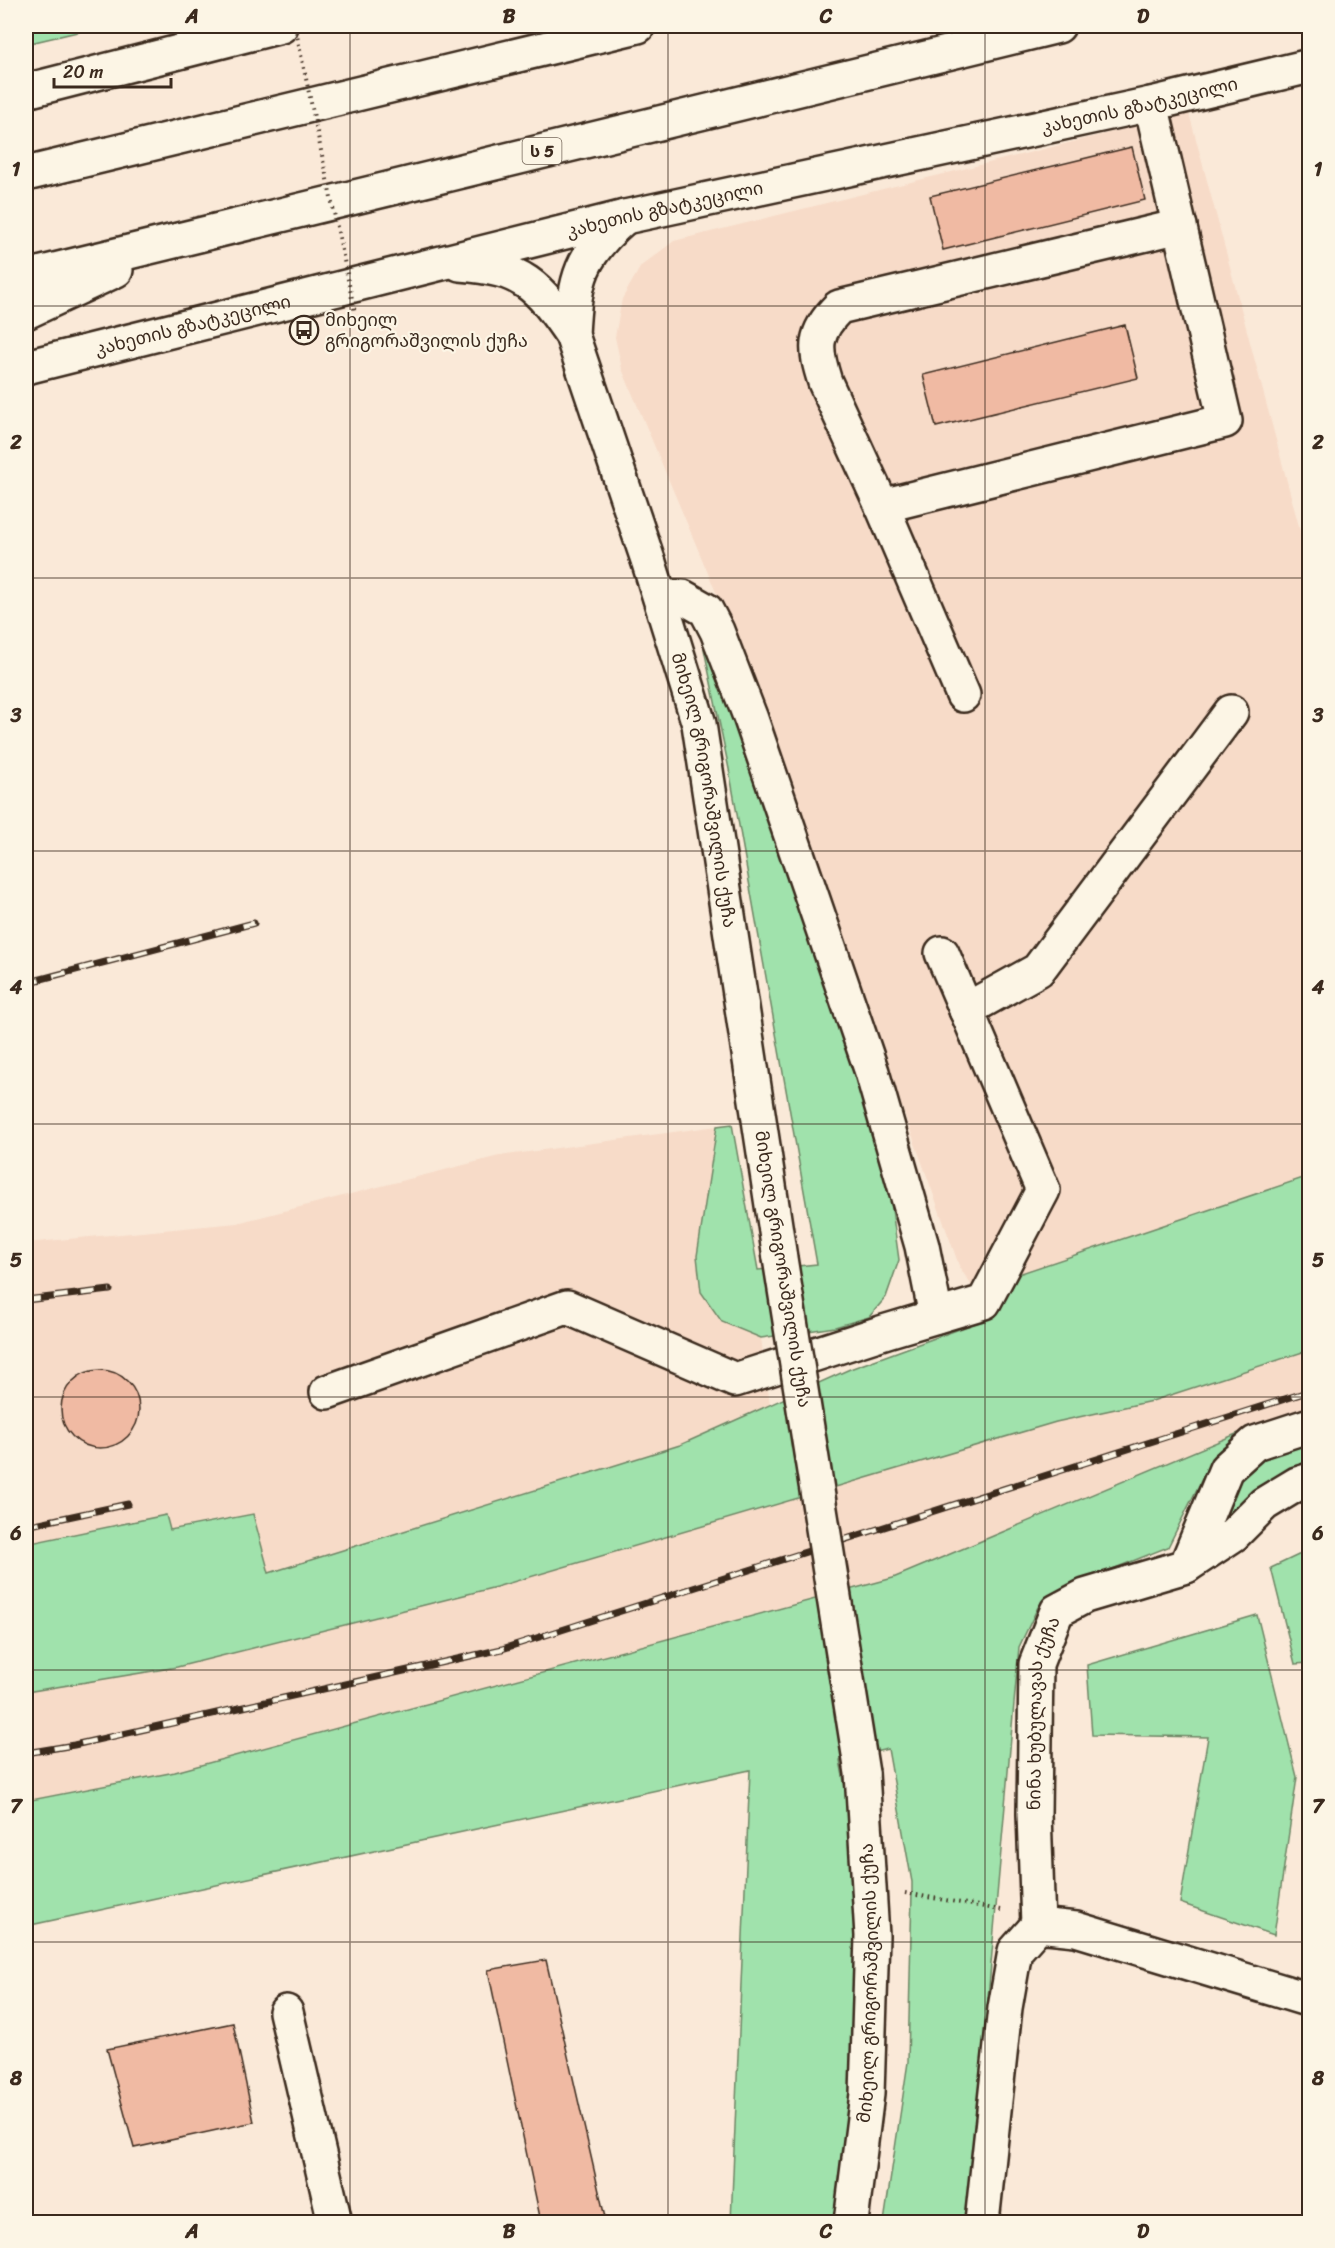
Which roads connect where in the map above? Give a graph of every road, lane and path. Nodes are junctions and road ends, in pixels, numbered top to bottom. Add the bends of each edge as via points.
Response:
1 (281, 26) edge
2 (295, 26) edge
3 (638, 26) edge
4 (1058, 26) edge
5 (1310, 66) edge
6 (26, 91) edge
7 (1151, 104) junction
8 (26, 174) edge
9 (625, 217) junction
10 (1180, 226) junction
11 (186, 237) junction
12 (443, 263) junction
13 (26, 278) edge
14 (26, 312) edge
15 (355, 313) dead end
16 (572, 335) junction
17 (26, 367) edge
18 (882, 506) junction
19 (660, 597) junction
20 (963, 695) dead end
21 (1231, 712) dead end
22 (942, 953) dead end
23 (966, 1010) junction
24 (936, 1316) junction
25 (327, 1392) dead end
26 (1310, 1425) edge
27 (1310, 1480) edge
28 (1186, 1566) junction
29 (869, 1887) junction
30 (1037, 1921) junction
31 (1310, 2000) edge
32 (286, 2012) dead end
33 (335, 2223) edge
34 (851, 2223) edge
35 (982, 2223) edge

1 - 6 main road
2 - 15 path, bridge
3 - 8 main road
4 - 11 main road, ს 5
5 - 7 main road, კახეთის გზატკეცილი
7 - 9 main road, კახეთის გზატკეცილი
7 - 10 main road
9 - 12 main road, კახეთის გზატკეცილი
9 - 16 main road via 605,234 581,271 574,294
10 - 18 main road via 1225,421
10 - 18 main road via 839,307 825,321 818,337 818,361
11 - 13 main road, ს 5
11 - 14 main road
12 - 16 main road via 487,266 531,284
12 - 17 main road, კახეთის გზატკეცილი
16 - 19 main road, მიხეილ გრიგორაშვილის ქუჩა
18 - 20 main road
19 - 24 main road via 684,597 706,609 717,631 872,1072 922,1246
19 - 29 main road, მიხეილ გრიგორაშვილის ქუჩა, bridge via 699,724 862,1773
21 - 23 main road via 1038,970
22 - 23 main road
23 - 24 main road via 1043,1190 984,1302
24 - 25 main road via 735,1380 567,1306
26 - 28 main road via 1255,1443 1226,1469
27 - 28 main road, ნინა ხუბულავას ქუჩა via 1264,1504 1233,1535
28 - 30 main road, ნინა ხუბულავას ქუჩა via 1085,1596 1057,1611 1036,1664
29 - 30 path
29 - 34 main road, მიხეილ გრიგორაშვილის ქუჩა via 872,1936 867,2094
30 - 31 main road via 1076,1929
30 - 35 main road via 1015,1951 1005,2007
32 - 33 main road

